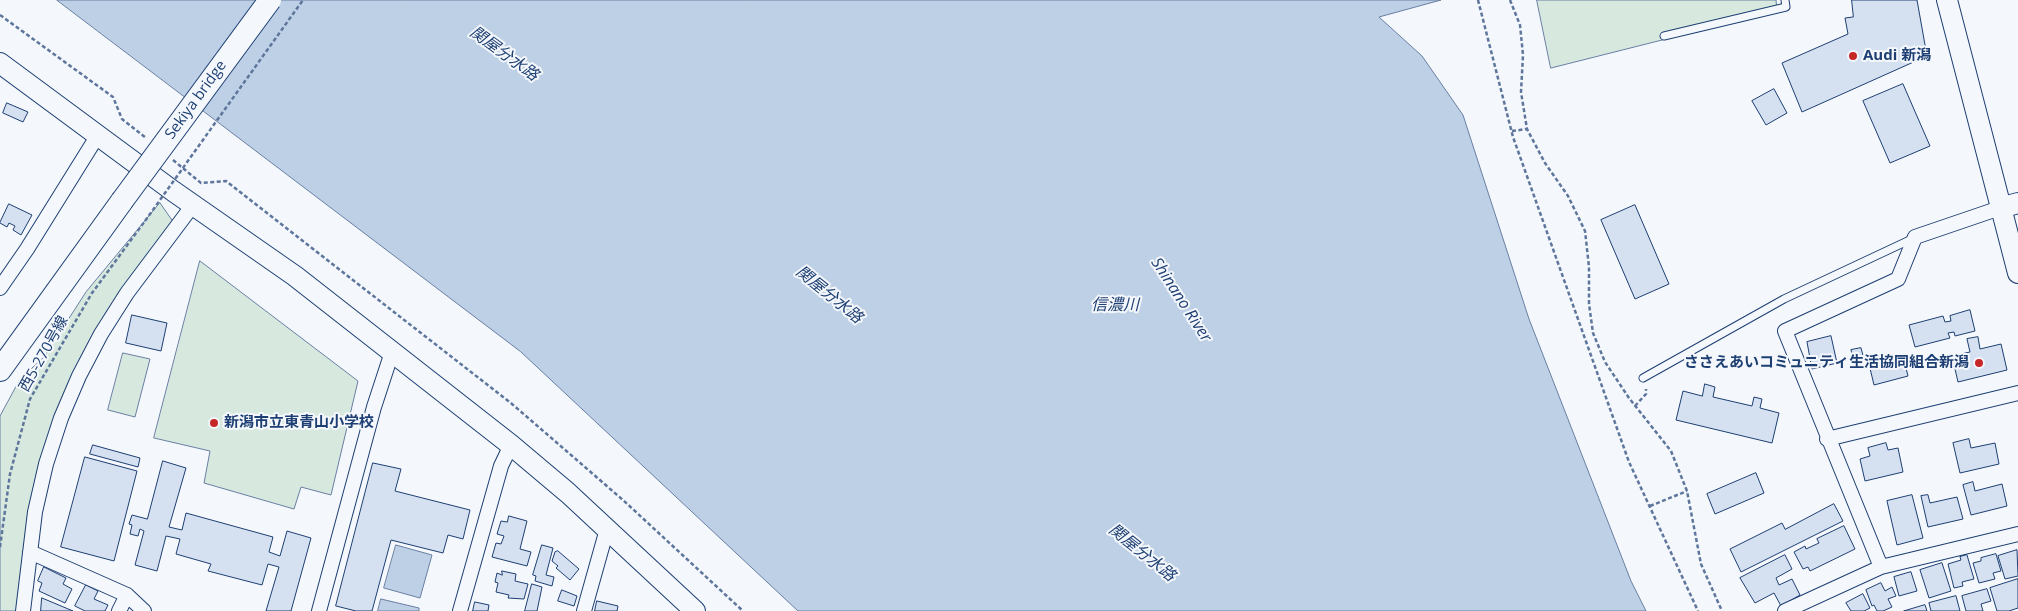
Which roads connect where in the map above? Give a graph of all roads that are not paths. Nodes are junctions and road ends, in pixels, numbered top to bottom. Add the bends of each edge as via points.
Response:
1 (270, 0) edge
2 (1785, 0) edge
3 (1948, 0) edge
4 (1664, 36) dead end
5 (0, 63) edge
6 (98, 136) junction
7 (192, 205) junction
8 (2009, 205) edge
9 (1915, 237) junction
10 (2018, 274) edge
11 (0, 288) edge
12 (392, 352) junction
13 (0, 370) edge
14 (1644, 378) road end
15 (2018, 393) edge
16 (1827, 439) junction
17 (511, 445) junction
18 (606, 529) junction
19 (2018, 534) edge
20 (30, 552) junction
21 (1880, 567) junction
22 (127, 595) junction
23 (23, 611) edge
24 (119, 611) edge
25 (144, 611) edge
26 (319, 611) edge
27 (460, 611) edge
28 (584, 611) edge
29 (695, 611) edge
30 (1785, 611) edge

1 - 13 main road, Sekiya bridge, bridge
2 - 4 lane via 1786,7
3 - 8 street
5 - 6 street
6 - 7 street
6 - 11 street
7 - 12 street via 295,276
7 - 20 street via 127,293 79,376 46,464
8 - 9 street
8 - 10 street
9 - 14 lane via 1784,299
9 - 16 street via 1898,279 1785,331
12 - 17 street
12 - 26 street
15 - 16 street
16 - 21 street
17 - 18 street
17 - 27 street
18 - 28 street
18 - 29 street
19 - 21 street
20 - 22 street
20 - 23 street
21 - 30 street
22 - 24 street
22 - 25 street

